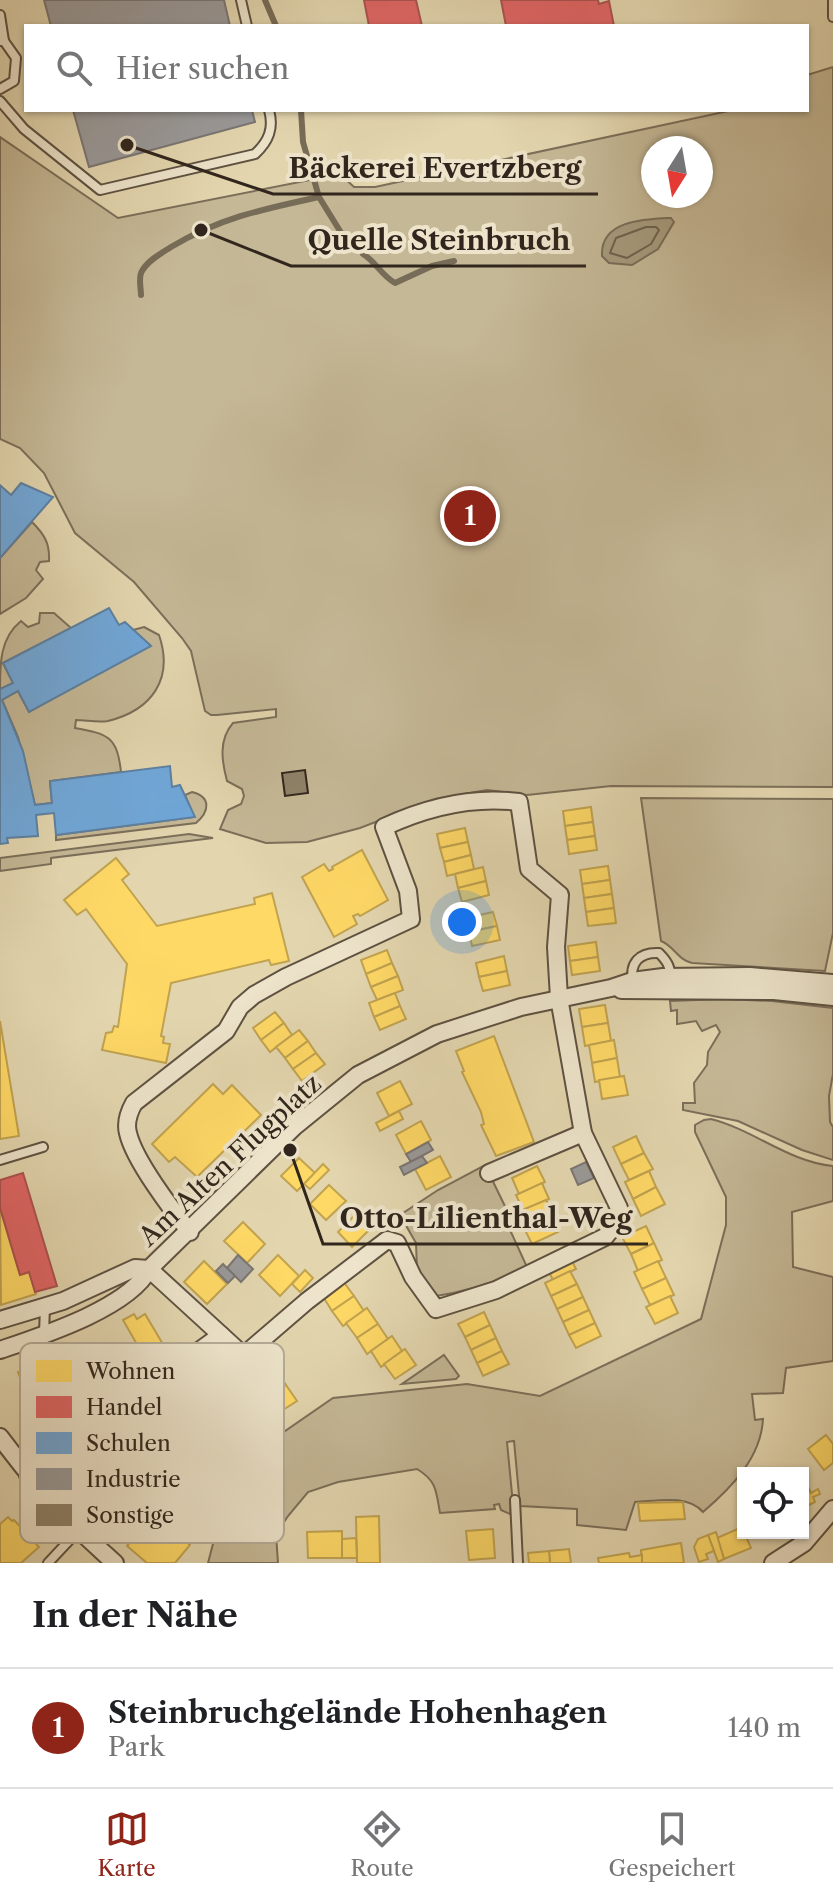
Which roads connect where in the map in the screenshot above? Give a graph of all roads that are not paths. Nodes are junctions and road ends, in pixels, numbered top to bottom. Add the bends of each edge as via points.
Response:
1 (241, 0) edge
2 (833, 0) edge
3 (0, 15) edge
4 (833, 17) edge
5 (247, 24) edge
6 (2, 41) edge
7 (0, 89) edge
8 (0, 101) edge
9 (269, 112) edge
10 (672, 983) junction
11 (833, 983) edge
12 (633, 986) junction
13 (833, 997) edge
14 (559, 998) junction
15 (583, 1133) junction
16 (43, 1147) dead end
17 (0, 1160) edge
18 (489, 1173) dead end
19 (190, 1232) junction
20 (149, 1269) junction
21 (45, 1306) junction
22 (0, 1320) edge
23 (44, 1335) junction
24 (221, 1335) junction
25 (20, 1343) edge
26 (21, 1343) edge
27 (210, 1343) edge
28 (230, 1343) edge
29 (259, 1343) edge
30 (0, 1350) edge
31 (0, 1437) edge
32 (20, 1464) edge
33 (515, 1500) dead end
34 (833, 1509) edge
35 (67, 1543) edge
36 (93, 1543) edge
37 (48, 1563) edge
38 (115, 1563) edge
39 (518, 1563) edge
40 (773, 1563) edge

1 - 5 lane
2 - 4 lane
3 - 6 lane
6 - 7 lane via 16,58 14,81
8 - 9 lane via 24,129 100,190 255,154 272,128
10 - 11 street, Am Alten Flugplatz via 750,976
10 - 12 street, Am Alten Flugplatz
10 - 12 lane via 669,965 659,953 647,952 633,965
10 - 13 street, Am Alten Flugplatz
12 - 14 street, Am Alten Flugplatz
14 - 15 street
14 - 19 street, Am Alten Flugplatz via 437,1034 358,1075 294,1127
14 - 19 street via 560,895 529,869 519,802 457,803 384,827 408,891 411,919 254,995 226,1031 134,1103 128,1114 127,1133 137,1153
15 - 18 street
15 - 29 street via 619,1208 605,1237 496,1290 436,1309 397,1243 387,1240
16 - 17 lane
19 - 20 street, Am Alten Flugplatz
20 - 21 street, Am Alten Flugplatz via 135,1268
20 - 23 street, Am Alten Flugplatz via 143,1282 109,1304
20 - 24 street
21 - 22 street, Am Alten Flugplatz
21 - 23 lane
23 - 26 street, Am Alten Flugplatz
24 - 27 street
24 - 28 street
25 - 30 street, Am Alten Flugplatz
31 - 32 street
33 - 39 lane
34 - 40 street via 804,1543
35 - 37 lane
36 - 38 street

